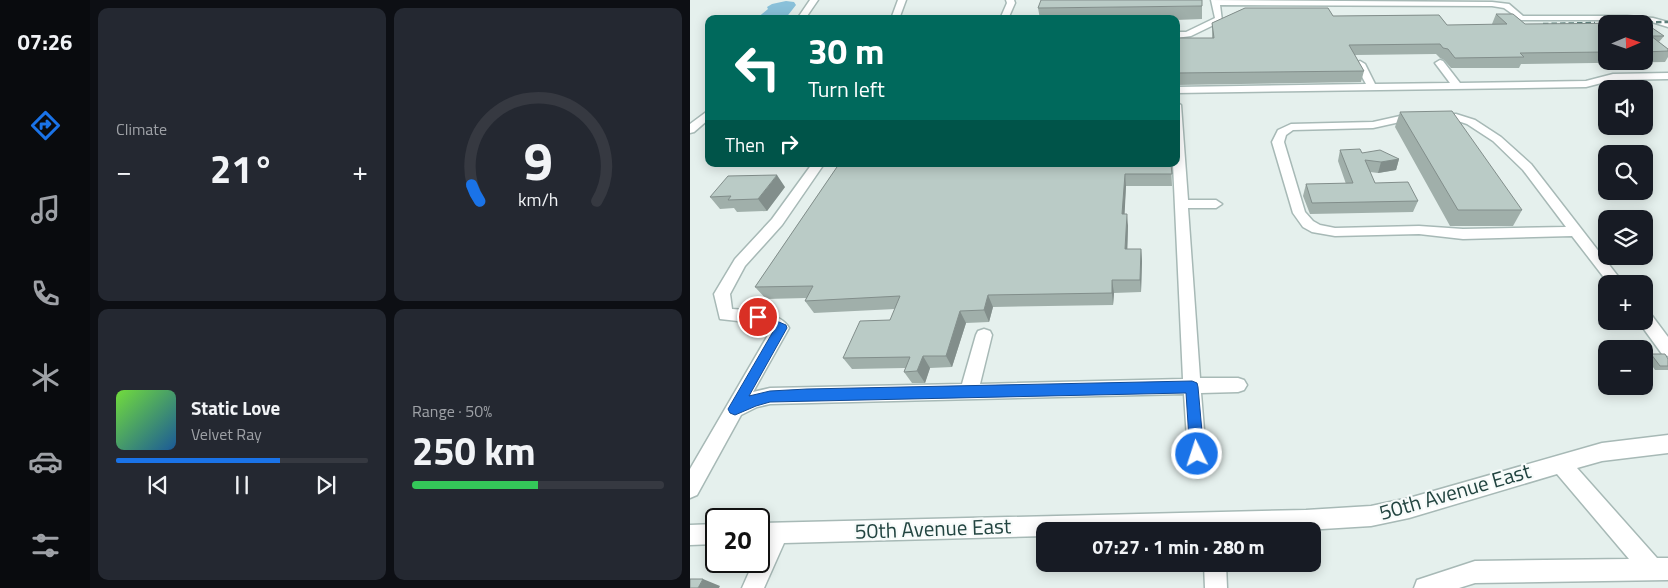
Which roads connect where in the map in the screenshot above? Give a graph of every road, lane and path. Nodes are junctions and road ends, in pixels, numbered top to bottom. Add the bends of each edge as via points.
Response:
1 (814, 0) edge
2 (902, 0) edge
3 (1010, 0) edge
4 (1216, 1) edge
5 (804, 15) edge
6 (896, 15) edge
7 (1006, 15) edge
8 (1668, 25) edge
9 (1180, 35) edge
10 (1440, 63) dead end
11 (1360, 64) edge
12 (1668, 76) edge
13 (1457, 86) junction
14 (1372, 88) junction
15 (1180, 90) edge
16 (704, 122) edge
17 (690, 130) edge
18 (816, 167) edge
19 (1180, 167) edge
20 (1182, 204) junction
21 (1216, 204) dead end
22 (1576, 231) junction
23 (1611, 275) edge
24 (1653, 330) edge
25 (984, 335) dead end
26 (1668, 349) edge
27 (1238, 385) dead end
28 (1192, 387) junction
29 (969, 392) junction
30 (735, 409) junction
31 (1668, 444) edge
32 (1197, 454) dead end
33 (1560, 463) junction
34 (690, 488) edge
35 (1275, 522) edge
36 (1036, 529) edge
37 (770, 533) edge
38 (705, 534) edge
39 (690, 535) edge
40 (1660, 569) edge
41 (1215, 572) edge
42 (757, 573) edge
43 (753, 588) edge
44 (1216, 588) edge
45 (1425, 588) edge

1 - 5 street
2 - 6 street
3 - 7 street
4 - 8 street via 1492,4 1506,6 1521,18 1628,18
4 - 9 street via 1219,19
10 - 13 street
11 - 14 street
12 - 13 street via 1613,77 1586,84
13 - 14 street
14 - 15 street
16 - 17 street
18 - 30 street via 777,222 740,263 722,294 725,315 758,317 781,328
19 - 20 street
20 - 21 street
20 - 28 street
22 - 22 street via 1514,153 1464,119 1410,117 1373,125 1297,126 1286,129 1278,137 1299,212 1308,224 1317,229 1335,232 1420,230 1463,234
22 - 23 street
24 - 26 street
25 - 29 street
27 - 28 street
28 - 29 street
28 - 32 street
29 - 30 street via 770,396
30 - 34 street
31 - 33 street, 50th Avenue East via 1602,452
33 - 35 street, 50th Avenue East via 1409,508 1371,516
33 - 40 street
36 - 37 street, 50th Avenue East
38 - 39 street
40 - 45 street via 1476,572
41 - 44 street
42 - 43 street

